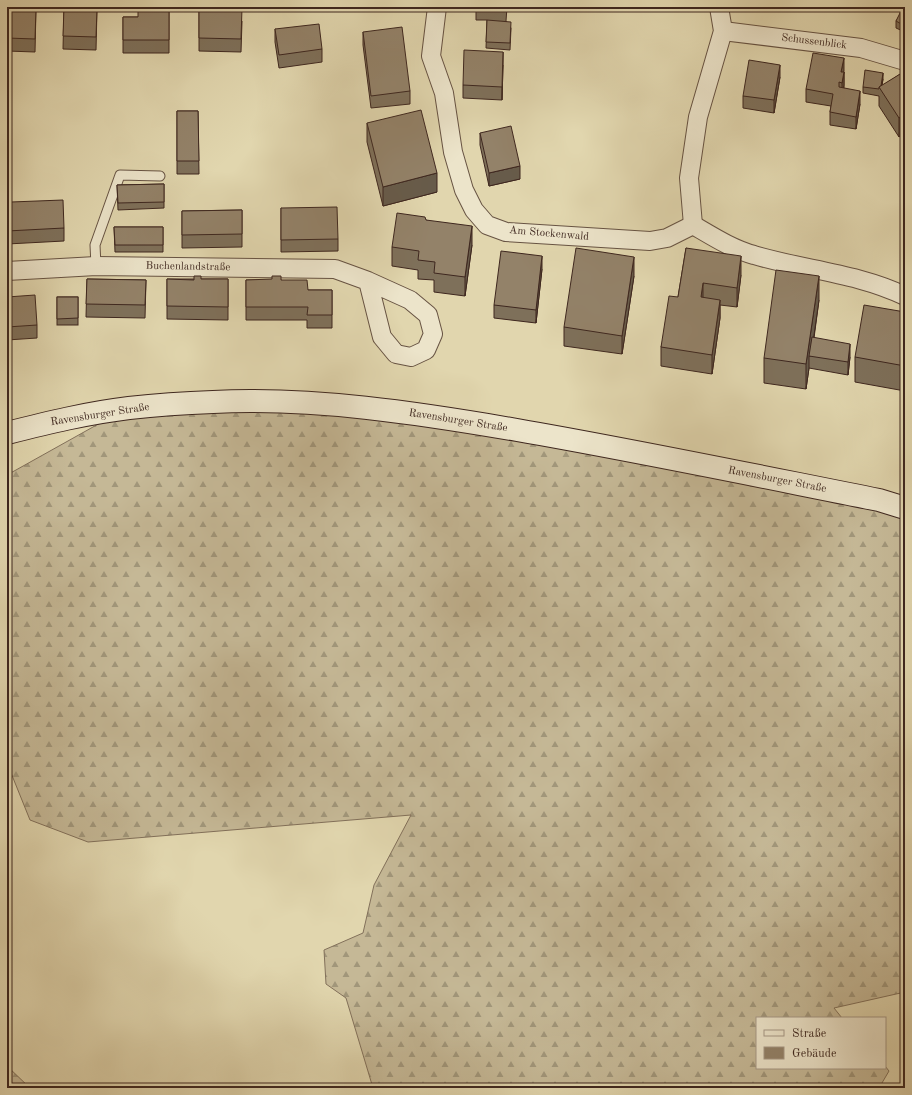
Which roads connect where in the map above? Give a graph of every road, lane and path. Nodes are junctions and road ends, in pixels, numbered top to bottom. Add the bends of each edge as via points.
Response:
1 (437, 7) edge
2 (719, 7) edge
3 (723, 31) junction
4 (905, 61) edge
5 (160, 176) dead end
6 (693, 225) junction
7 (96, 266) junction
8 (7, 271) edge
9 (368, 281) dead end
10 (905, 296) edge
11 (7, 433) edge
12 (905, 508) edge

1 - 6 street, Am Stockenwald via 431,56 444,93 453,152 464,190 474,210 487,225 506,232 650,241 667,238
2 - 3 street
3 - 4 street, Schussenblick via 861,48
3 - 6 street via 698,117 689,178
5 - 7 lane via 120,175 96,245
6 - 10 street via 752,255 854,277
7 - 8 street, Buchenlandstraße
7 - 9 street, Buchenlandstraße via 335,269
11 - 12 main road, Ravensburger Straße via 64,419 127,408 275,401 345,406 447,418 575,440 879,500

